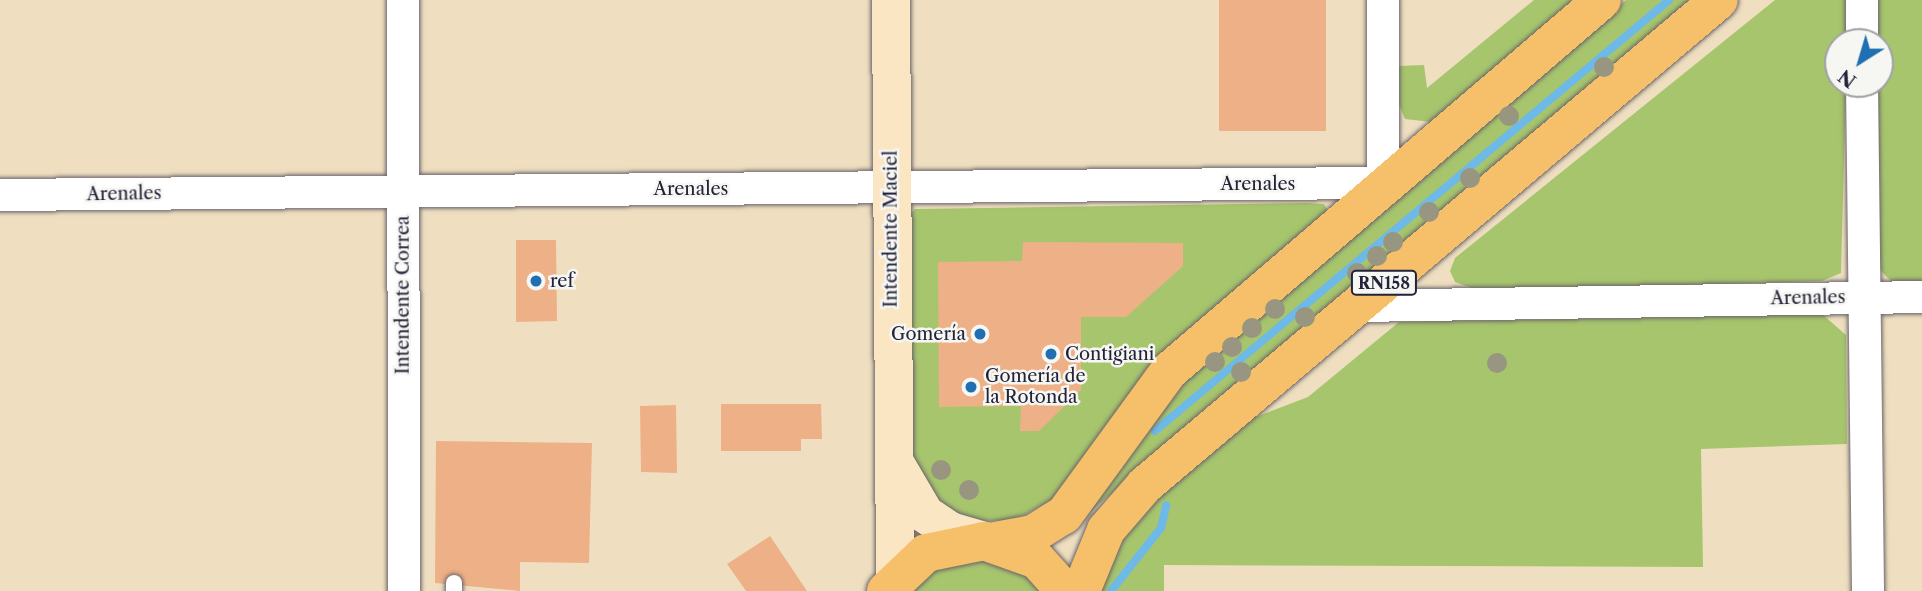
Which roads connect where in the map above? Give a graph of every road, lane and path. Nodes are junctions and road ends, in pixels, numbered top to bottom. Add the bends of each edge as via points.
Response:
1 (403, 0) edge
2 (891, 0) edge
3 (1383, 0) edge
4 (1602, 0) edge
5 (1719, 0) edge
6 (1862, 0) edge
7 (1862, 28) edge
8 (1862, 98) edge
9 (1383, 183) junction
10 (891, 187) junction
11 (402, 191) junction
12 (0, 195) edge
13 (1862, 297) junction
14 (1922, 297) edge
15 (1357, 306) junction
16 (893, 459) junction
17 (987, 541) junction
18 (888, 586) edge
19 (404, 591) edge
20 (1065, 591) edge
21 (1081, 591) edge
22 (1868, 591) edge

1 - 11 street, Intendente Correa
2 - 10 main road, Intendente Maciel
3 - 9 street
4 - 9 highway
5 - 15 highway, RN158
6 - 7 street
8 - 13 street
9 - 10 street, Arenales
9 - 17 highway via 1169,371 1064,515 1033,534
10 - 11 street, Arenales
10 - 16 main road, Intendente Maciel
11 - 12 street, Arenales
11 - 19 street, Intendente Correa
13 - 14 street, Arenales
13 - 15 street, Arenales
13 - 22 street
15 - 21 highway, RN158 via 1145,485 1106,530
16 - 17 main road, Intendente Maciel via 925,514 950,531
16 - 18 main road, Intendente Maciel
17 - 18 highway via 926,553
17 - 20 highway via 1037,560

